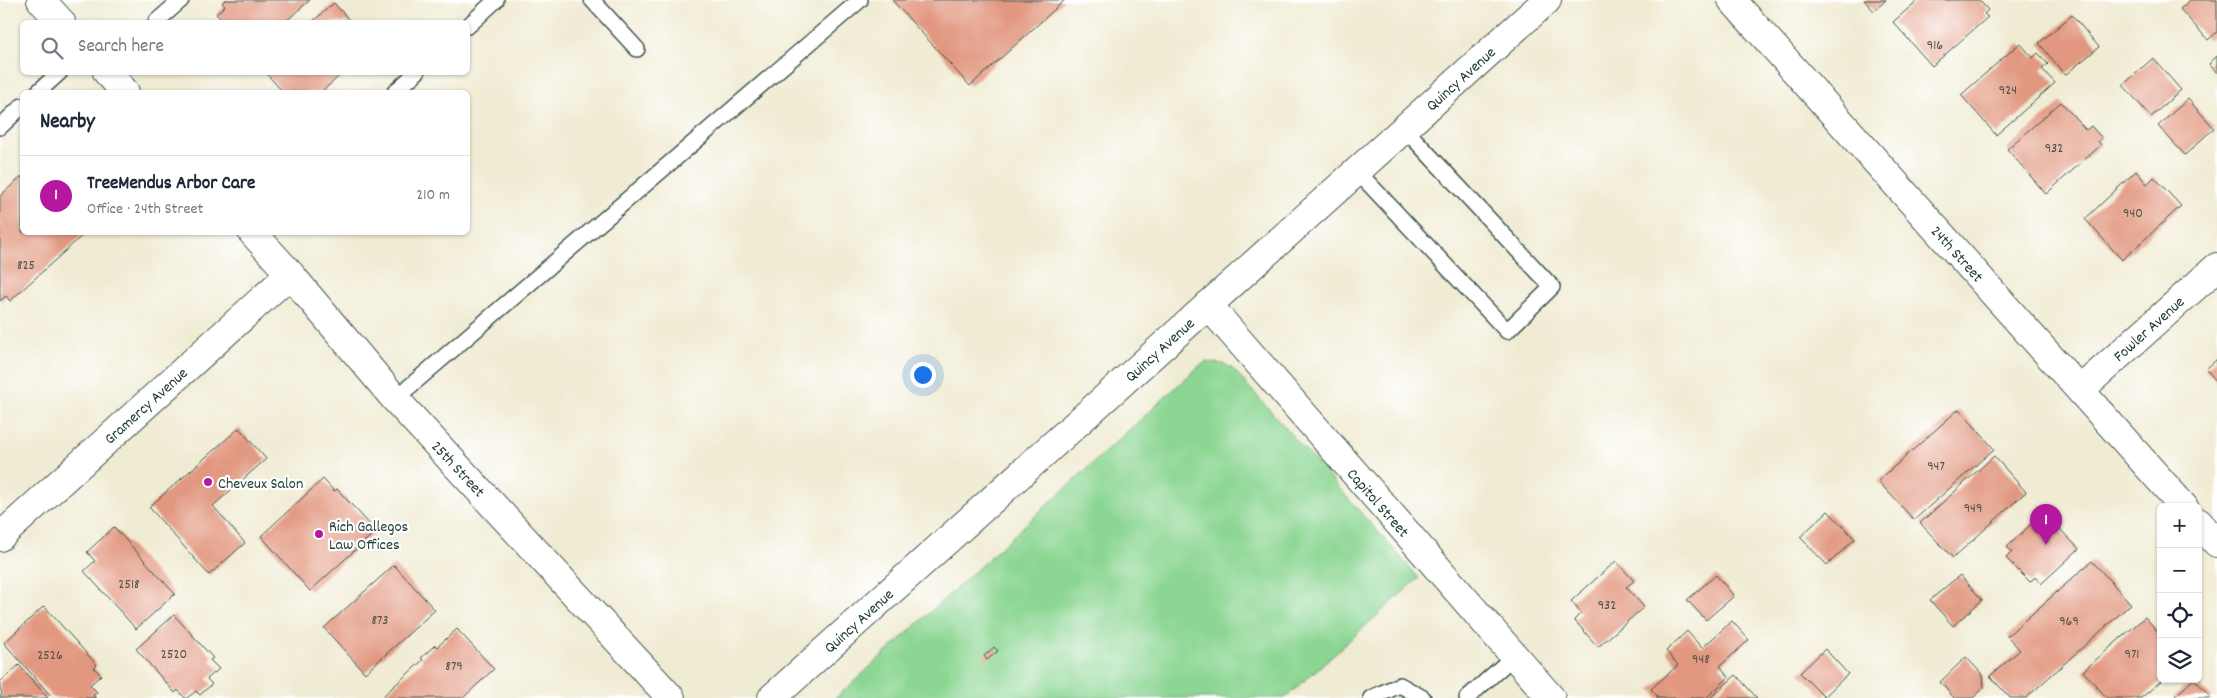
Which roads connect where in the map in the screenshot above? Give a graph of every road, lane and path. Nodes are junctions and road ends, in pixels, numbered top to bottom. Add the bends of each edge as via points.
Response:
1 (40, 0) edge
2 (181, 0) edge
3 (496, 0) edge
4 (592, 0) edge
5 (860, 0) edge
6 (1547, 0) edge
7 (1732, 0) edge
8 (59, 20) edge
9 (158, 20) edge
10 (470, 24) edge
11 (637, 49) dead end
12 (57, 75) edge
13 (110, 75) edge
14 (414, 75) edge
15 (40, 90) edge
16 (123, 90) edge
17 (397, 90) edge
18 (20, 108) edge
19 (0, 126) edge
20 (1404, 128) junction
21 (1357, 171) junction
22 (255, 235) edge
23 (2217, 267) edge
24 (290, 274) junction
25 (1208, 306) junction
26 (2080, 390) junction
27 (395, 399) junction
28 (2180, 503) edge
29 (2202, 526) edge
30 (0, 537) edge
31 (2217, 543) edge
32 (1514, 656) junction
33 (671, 698) edge
34 (772, 698) edge
35 (1371, 698) edge
36 (1423, 698) edge
37 (1467, 698) edge
38 (1551, 698) edge

1 - 8 street
2 - 9 lane
3 - 10 lane
4 - 11 lane
5 - 27 lane
6 - 20 street, Quincy Avenue
7 - 26 street, 24th Street
12 - 15 lane
13 - 16 street
14 - 17 lane
18 - 19 lane
20 - 21 street, Quincy Avenue
20 - 21 lane via 1552,287 1507,331
21 - 25 street, Quincy Avenue
22 - 24 street, 25th Street
23 - 26 street, Fowler Avenue
24 - 27 street, 25th Street
24 - 30 street, Gramercy Avenue
25 - 32 street, Capitol Street
25 - 34 street, Quincy Avenue
26 - 28 street, 24th Street
27 - 33 street, 25th Street
29 - 31 street
32 - 37 lane
32 - 38 street, Capitol Street
35 - 36 lane via 1400,684

